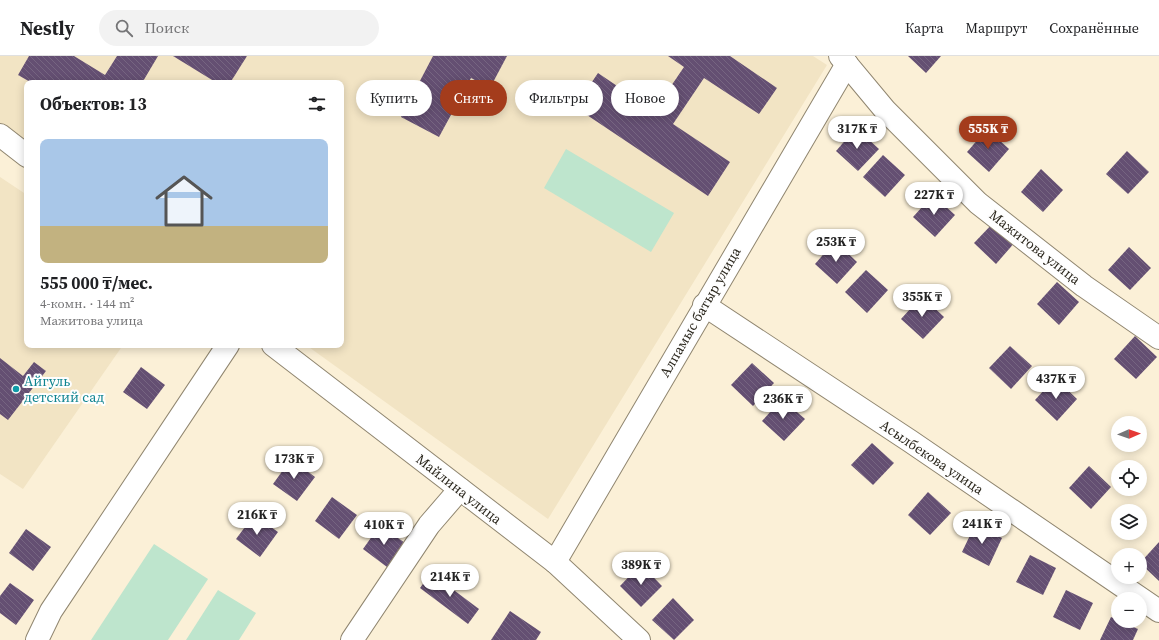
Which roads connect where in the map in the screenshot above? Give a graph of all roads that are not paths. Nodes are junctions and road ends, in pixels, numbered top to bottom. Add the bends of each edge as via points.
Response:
1 (844, 60) edge
2 (0, 135) edge
3 (24, 154) edge
4 (704, 305) junction
5 (1159, 338) edge
6 (226, 348) edge
7 (277, 348) edge
8 (460, 489) junction
9 (555, 562) junction
10 (1159, 611) edge
11 (618, 632) edge
12 (37, 640) edge
13 (352, 640) edge
14 (639, 640) edge

1 - 4 street, Алпамыс батыр улица
1 - 5 street, Мажитова улица via 886,110 978,203 1084,286
2 - 3 street
4 - 9 street, Алпамыс батыр улица
4 - 10 street, Асылбекова улица via 910,441
6 - 12 street via 51,611
7 - 8 street, Майлина улица
8 - 9 street, Майлина улица
8 - 13 street via 429,525
9 - 11 street, Майлина улица
11 - 14 street, Майлина улица

